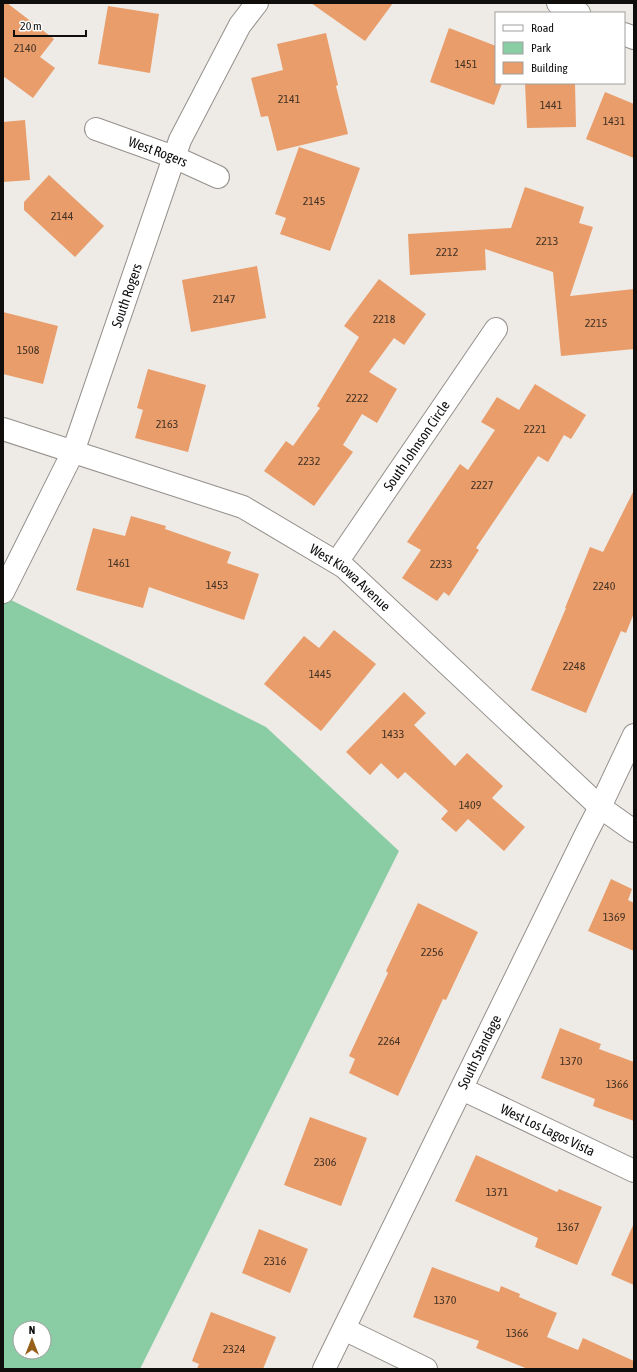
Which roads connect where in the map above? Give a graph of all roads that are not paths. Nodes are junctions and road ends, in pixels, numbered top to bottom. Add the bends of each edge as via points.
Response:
1 (258, 3) edge
2 (558, 3) edge
3 (577, 12) edge
4 (96, 129) dead end
5 (174, 157) junction
6 (218, 177) dead end
7 (496, 329) dead end
8 (3, 429) edge
9 (73, 452) junction
10 (336, 562) junction
11 (3, 592) edge
12 (634, 735) edge
13 (600, 808) junction
14 (634, 831) edge
15 (462, 1089) junction
16 (634, 1171) edge
17 (344, 1329) junction
18 (324, 1369) edge
19 (426, 1369) edge

1 - 5 street, South Rogers via 240,25 180,140
2 - 3 street
4 - 5 street, West Rogers
5 - 6 street, West Rogers
5 - 9 street, South Rogers
7 - 10 street, South Johnson Circle
8 - 9 street, West Kiowa Avenue
9 - 10 street, West Kiowa Avenue via 243,507
9 - 11 street, South Rogers
10 - 13 street, West Kiowa Avenue
12 - 13 street, South Standage
13 - 14 street, West Kiowa Avenue
13 - 15 street, South Standage
15 - 16 street, West Los Lagos Vista
15 - 17 street, South Standage
17 - 18 street, South Standage
17 - 19 street

